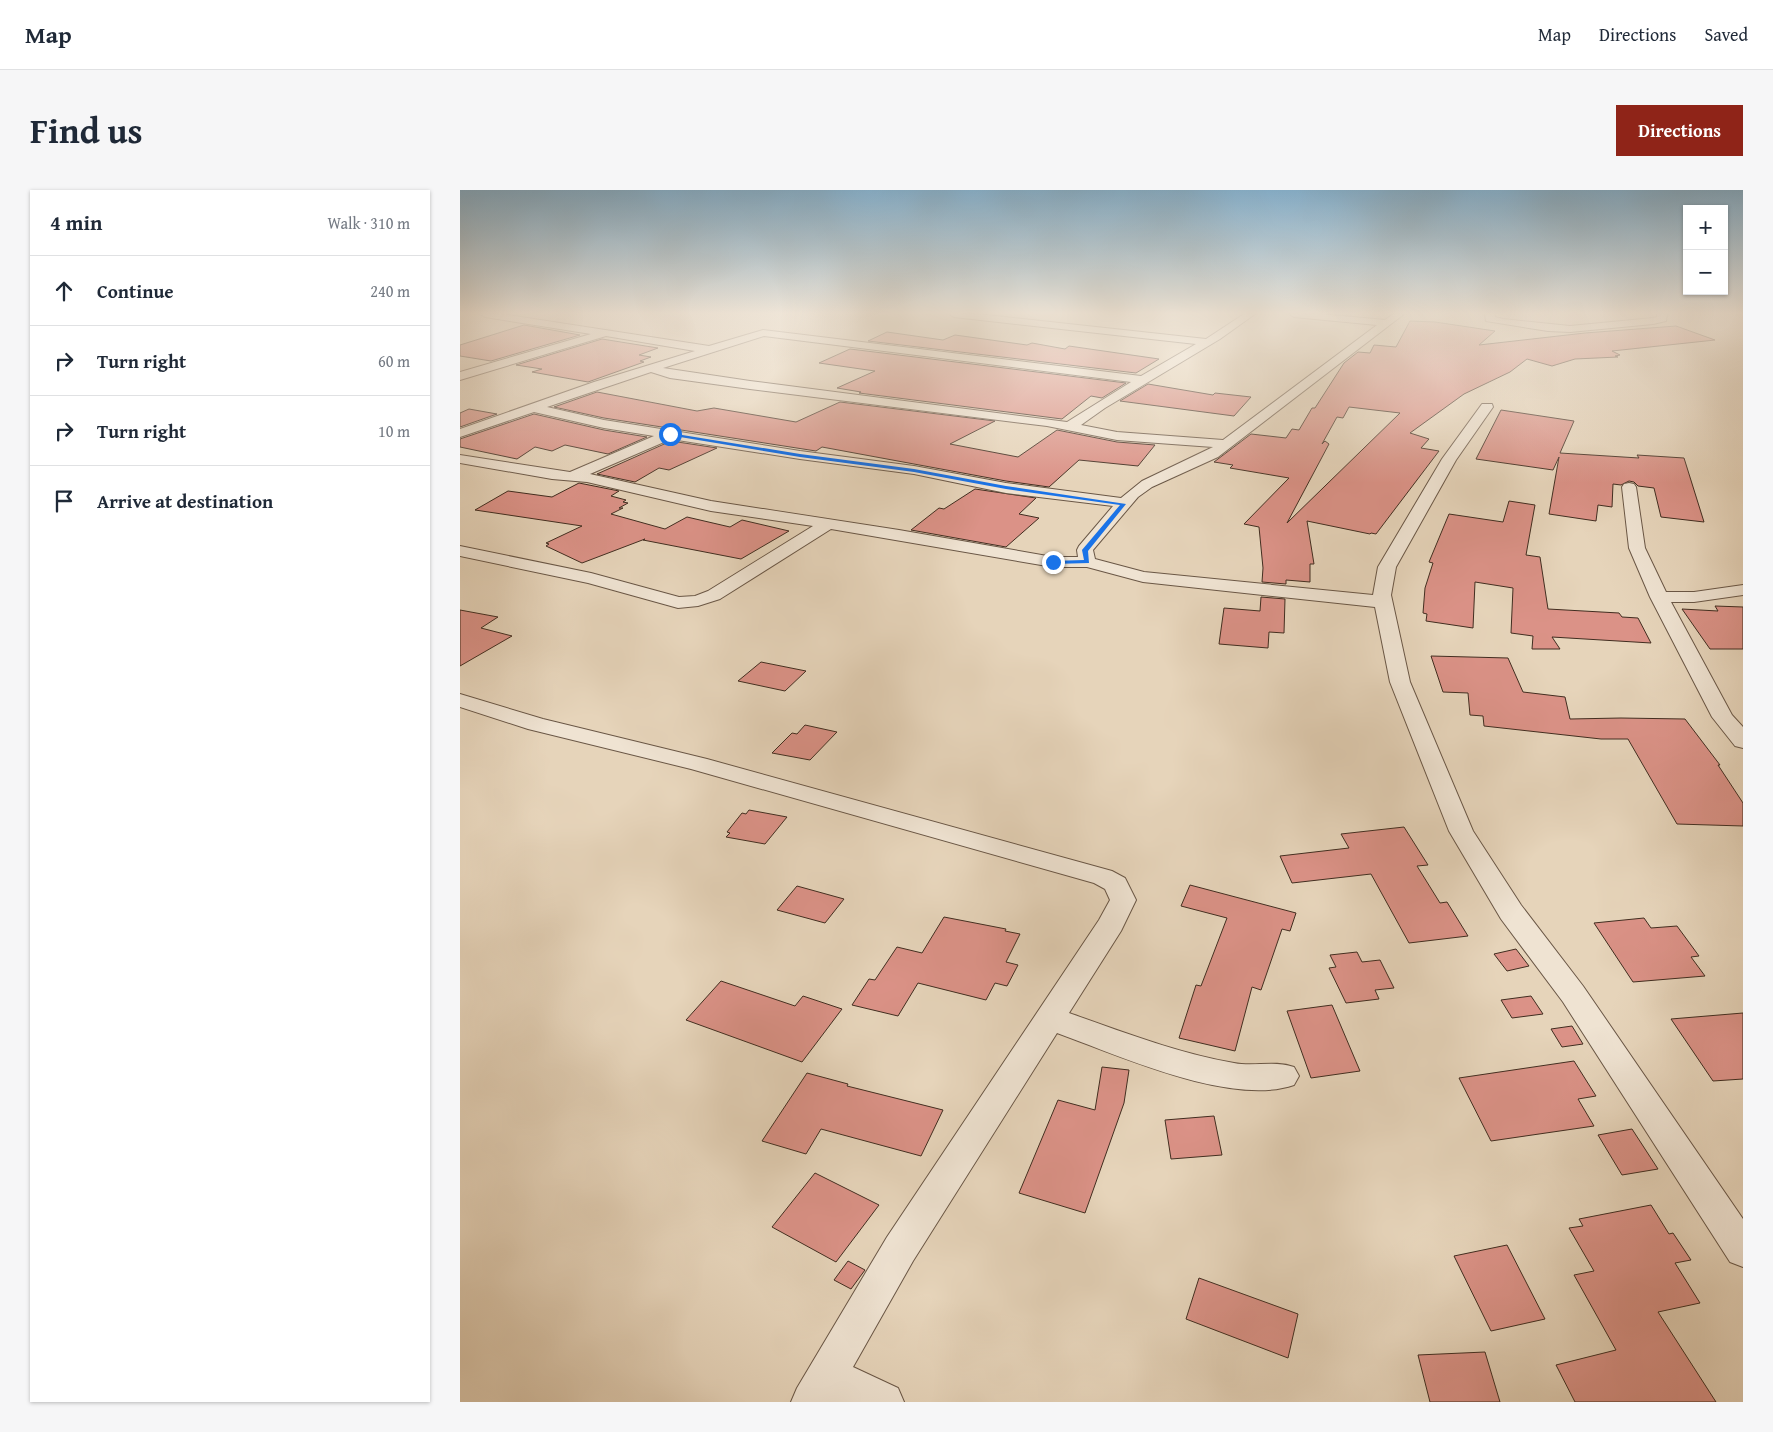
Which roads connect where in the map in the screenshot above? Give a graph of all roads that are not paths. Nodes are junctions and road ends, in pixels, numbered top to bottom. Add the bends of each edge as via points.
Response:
1 (480, 371) edge
2 (648, 371) edge
3 (658, 371) edge
4 (1067, 371) edge
5 (1157, 371) edge
6 (1323, 371) edge
7 (460, 376) edge
8 (1141, 380) junction
9 (1487, 407) dead end
10 (532, 408) junction
11 (1070, 426) junction
12 (460, 433) edge
13 (670, 434) junction
14 (1227, 444) junction
15 (460, 459) edge
16 (573, 476) junction
17 (1629, 487) dead end
18 (1123, 504) junction
19 (828, 524) junction
20 (460, 551) edge
21 (1087, 562) junction
22 (1743, 590) edge
23 (1659, 598) junction
24 (1384, 602) junction
25 (460, 700) edge
26 (1733, 717) edge
27 (1743, 741) edge
28 (1050, 1018) junction
29 (1283, 1076) dead end
30 (1743, 1250) edge
31 (818, 1389) edge
32 (884, 1402) edge

1 - 7 street
2 - 10 street
3 - 11 street
4 - 8 street
5 - 8 street
6 - 14 street
8 - 11 street
9 - 24 street via 1449,460 1387,567 1382,595
10 - 12 street
10 - 13 street
11 - 14 street via 1117,436
13 - 16 street
13 - 18 street
14 - 18 street via 1213,454 1147,484
15 - 16 street
16 - 19 street via 710,506
17 - 23 street via 1637,548
18 - 21 street via 1085,550
19 - 20 street via 714,595 686,603 591,578
19 - 21 street via 1053,562
21 - 24 street via 1143,577
22 - 23 street
23 - 26 street
24 - 30 street via 1400,682 1461,832 1511,912 1573,994
25 - 28 street via 536,724 699,764 980,842 1103,877 1116,884 1123,900
26 - 27 street
28 - 29 street via 1164,1060 1236,1077
28 - 31 street via 900,1249
31 - 32 street

